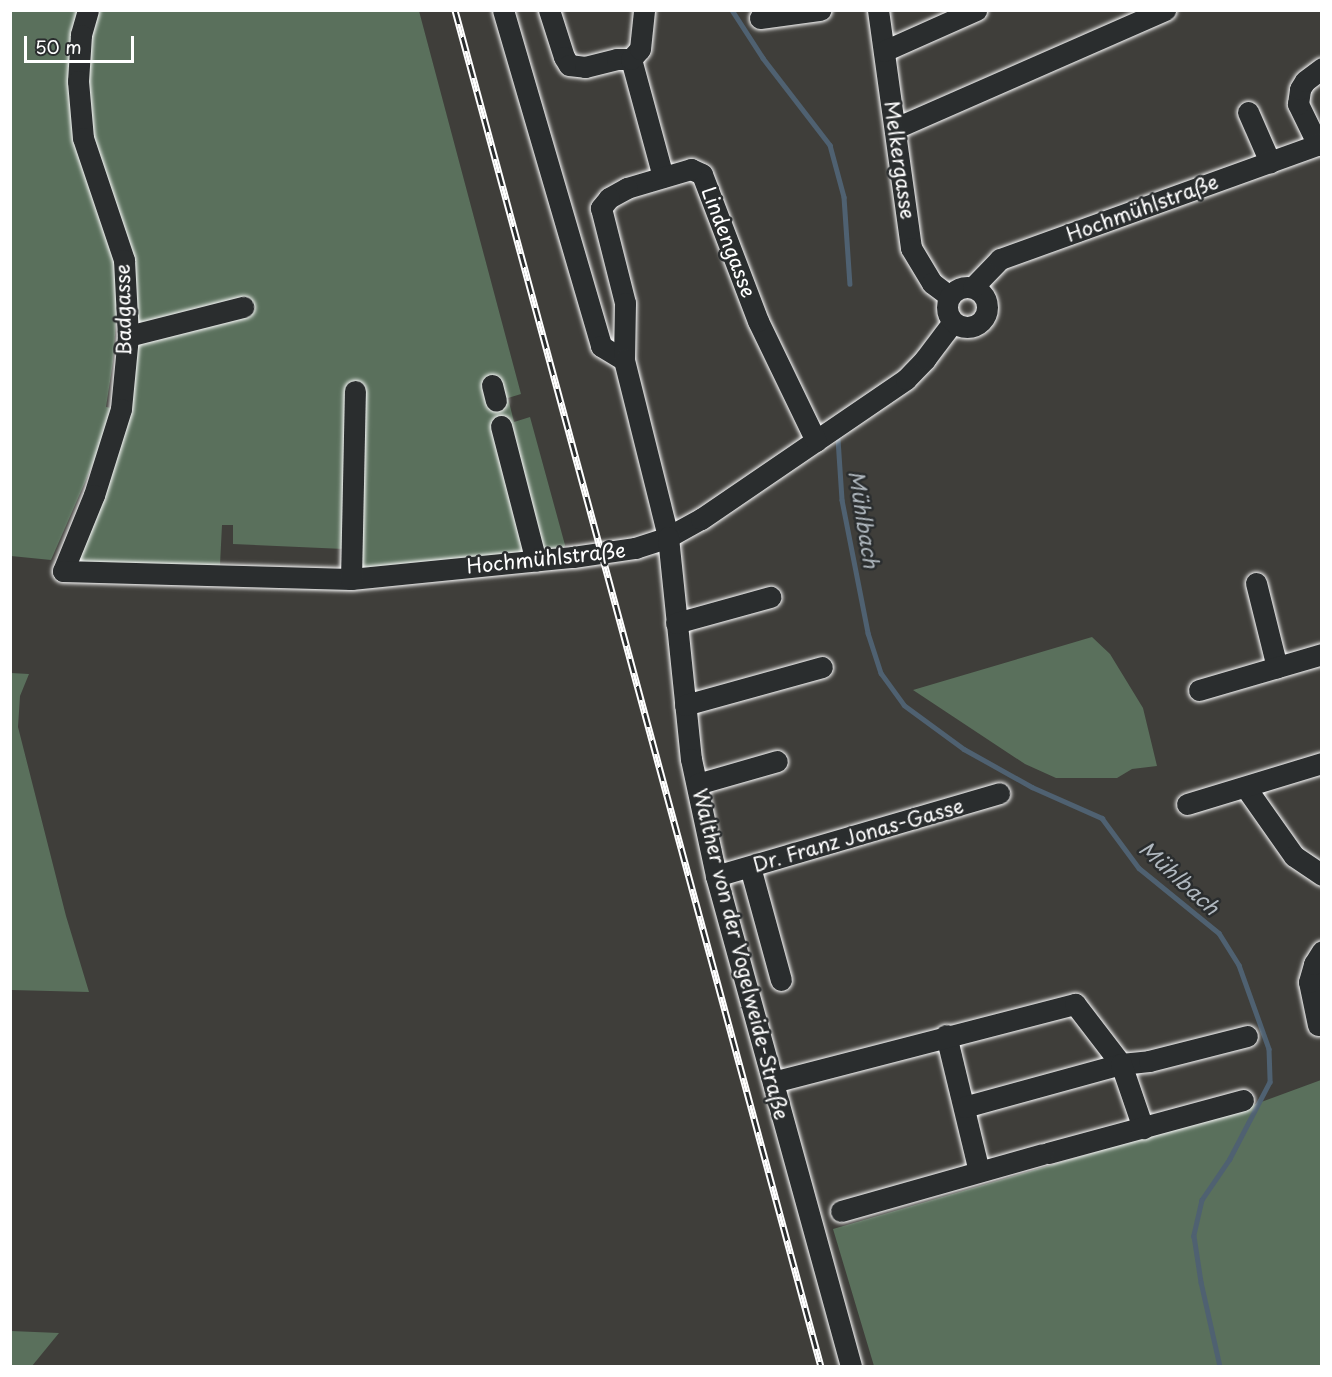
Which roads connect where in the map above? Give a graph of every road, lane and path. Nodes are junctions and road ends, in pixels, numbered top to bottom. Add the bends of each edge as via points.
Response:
1 (88, 10) edge
2 (503, 10) edge
3 (549, 10) edge
4 (644, 10) edge
5 (820, 10) edge
6 (878, 10) edge
7 (976, 10) edge
8 (1165, 10) edge
9 (760, 18) dead end
10 (884, 51) junction
11 (631, 59) junction
12 (1322, 68) edge
13 (1248, 112) dead end
14 (896, 128) junction
15 (1320, 144) edge
16 (1270, 162) junction
17 (663, 177) junction
18 (973, 287) junction
19 (949, 296) junction
20 (243, 307) dead end
21 (953, 322) junction
22 (128, 336) junction
23 (624, 360) junction
24 (355, 391) dead end
25 (501, 426) dead end
26 (816, 441) junction
27 (668, 537) junction
28 (536, 561) junction
29 (63, 571) joint
30 (351, 579) junction
31 (1257, 583) dead end
32 (771, 597) dead end
33 (676, 623) junction
34 (1322, 654) edge
35 (822, 667) dead end
36 (1277, 667) junction
37 (1199, 690) dead end
38 (686, 705) junction
39 (777, 761) dead end
40 (1322, 763) edge
41 (697, 784) junction
42 (1246, 788) junction
43 (999, 793) dead end
44 (1187, 804) dead end
45 (750, 867) junction
46 (1322, 875) edge
47 (716, 876) junction
48 (1322, 951) edge
49 (781, 980) dead end
50 (1318, 1025) dead end
51 (946, 1035) junction
52 (1248, 1036) dead end
53 (1121, 1064) junction
54 (773, 1082) junction
55 (1243, 1100) dead end
56 (964, 1107) junction
57 (1143, 1128) junction
58 (979, 1171) junction
59 (842, 1211) dead end
60 (851, 1366) edge

1 - 22 street, Badgasse via 81,35 78,81 83,138 124,260
2 - 23 street via 601,346
3 - 11 street via 569,65 585,67
4 - 11 street via 640,50
5 - 9 street
6 - 10 street, Melkergasse
7 - 10 street
8 - 14 street
10 - 14 street, Melkergasse
11 - 17 street
12 - 15 street via 1305,81 1298,104
13 - 16 street
14 - 19 street, Melkergasse via 911,248 932,283
15 - 16 street, Hochmühlstraße
16 - 18 street, Hochmühlstraße via 1000,259
17 - 23 street, Walther von der Vogelweide-Straße via 618,193 601,208 625,303
17 - 26 street, Lindengasse via 691,169 702,174 759,321
18 - 19 street, Hochmühlstraße via 959,287
18 - 21 street via 986,301 986,314 972,327
19 - 21 street via 946,310
20 - 22 street
21 - 26 street, Hochmühlstraße via 906,379
22 - 29 street, Badgasse via 121,409 94,495
23 - 27 street, Walther von der Vogelweide-Straße
24 - 30 street
25 - 28 street
26 - 27 street, Hochmühlstraße
27 - 28 street, Hochmühlstraße via 635,548
27 - 33 street, Walther von der Vogelweide-Straße
28 - 30 street, Hochmühlstraße
29 - 30 street, Hochmühlstraße
31 - 36 street
32 - 33 street
33 - 38 street, Walther von der Vogelweide-Straße
34 - 36 street
35 - 38 street
36 - 37 street
38 - 41 street, Walther von der Vogelweide-Straße
39 - 41 street
40 - 42 street
41 - 47 street, Walther von der Vogelweide-Straße
42 - 44 street
42 - 46 street via 1294,856
43 - 45 street, Dr. Franz Jonas-Gasse
45 - 47 street, Dr. Franz Jonas-Gasse
45 - 49 street
47 - 54 street, Walther von der Vogelweide-Straße
48 - 50 street via 1314,963 1310,982
51 - 53 street via 1075,1004
51 - 54 street
51 - 56 street
52 - 53 street via 1149,1061
53 - 56 street
53 - 57 street
54 - 60 street, Walther von der Vogelweide-Straße
55 - 57 street
56 - 58 street
57 - 58 street
58 - 59 street

